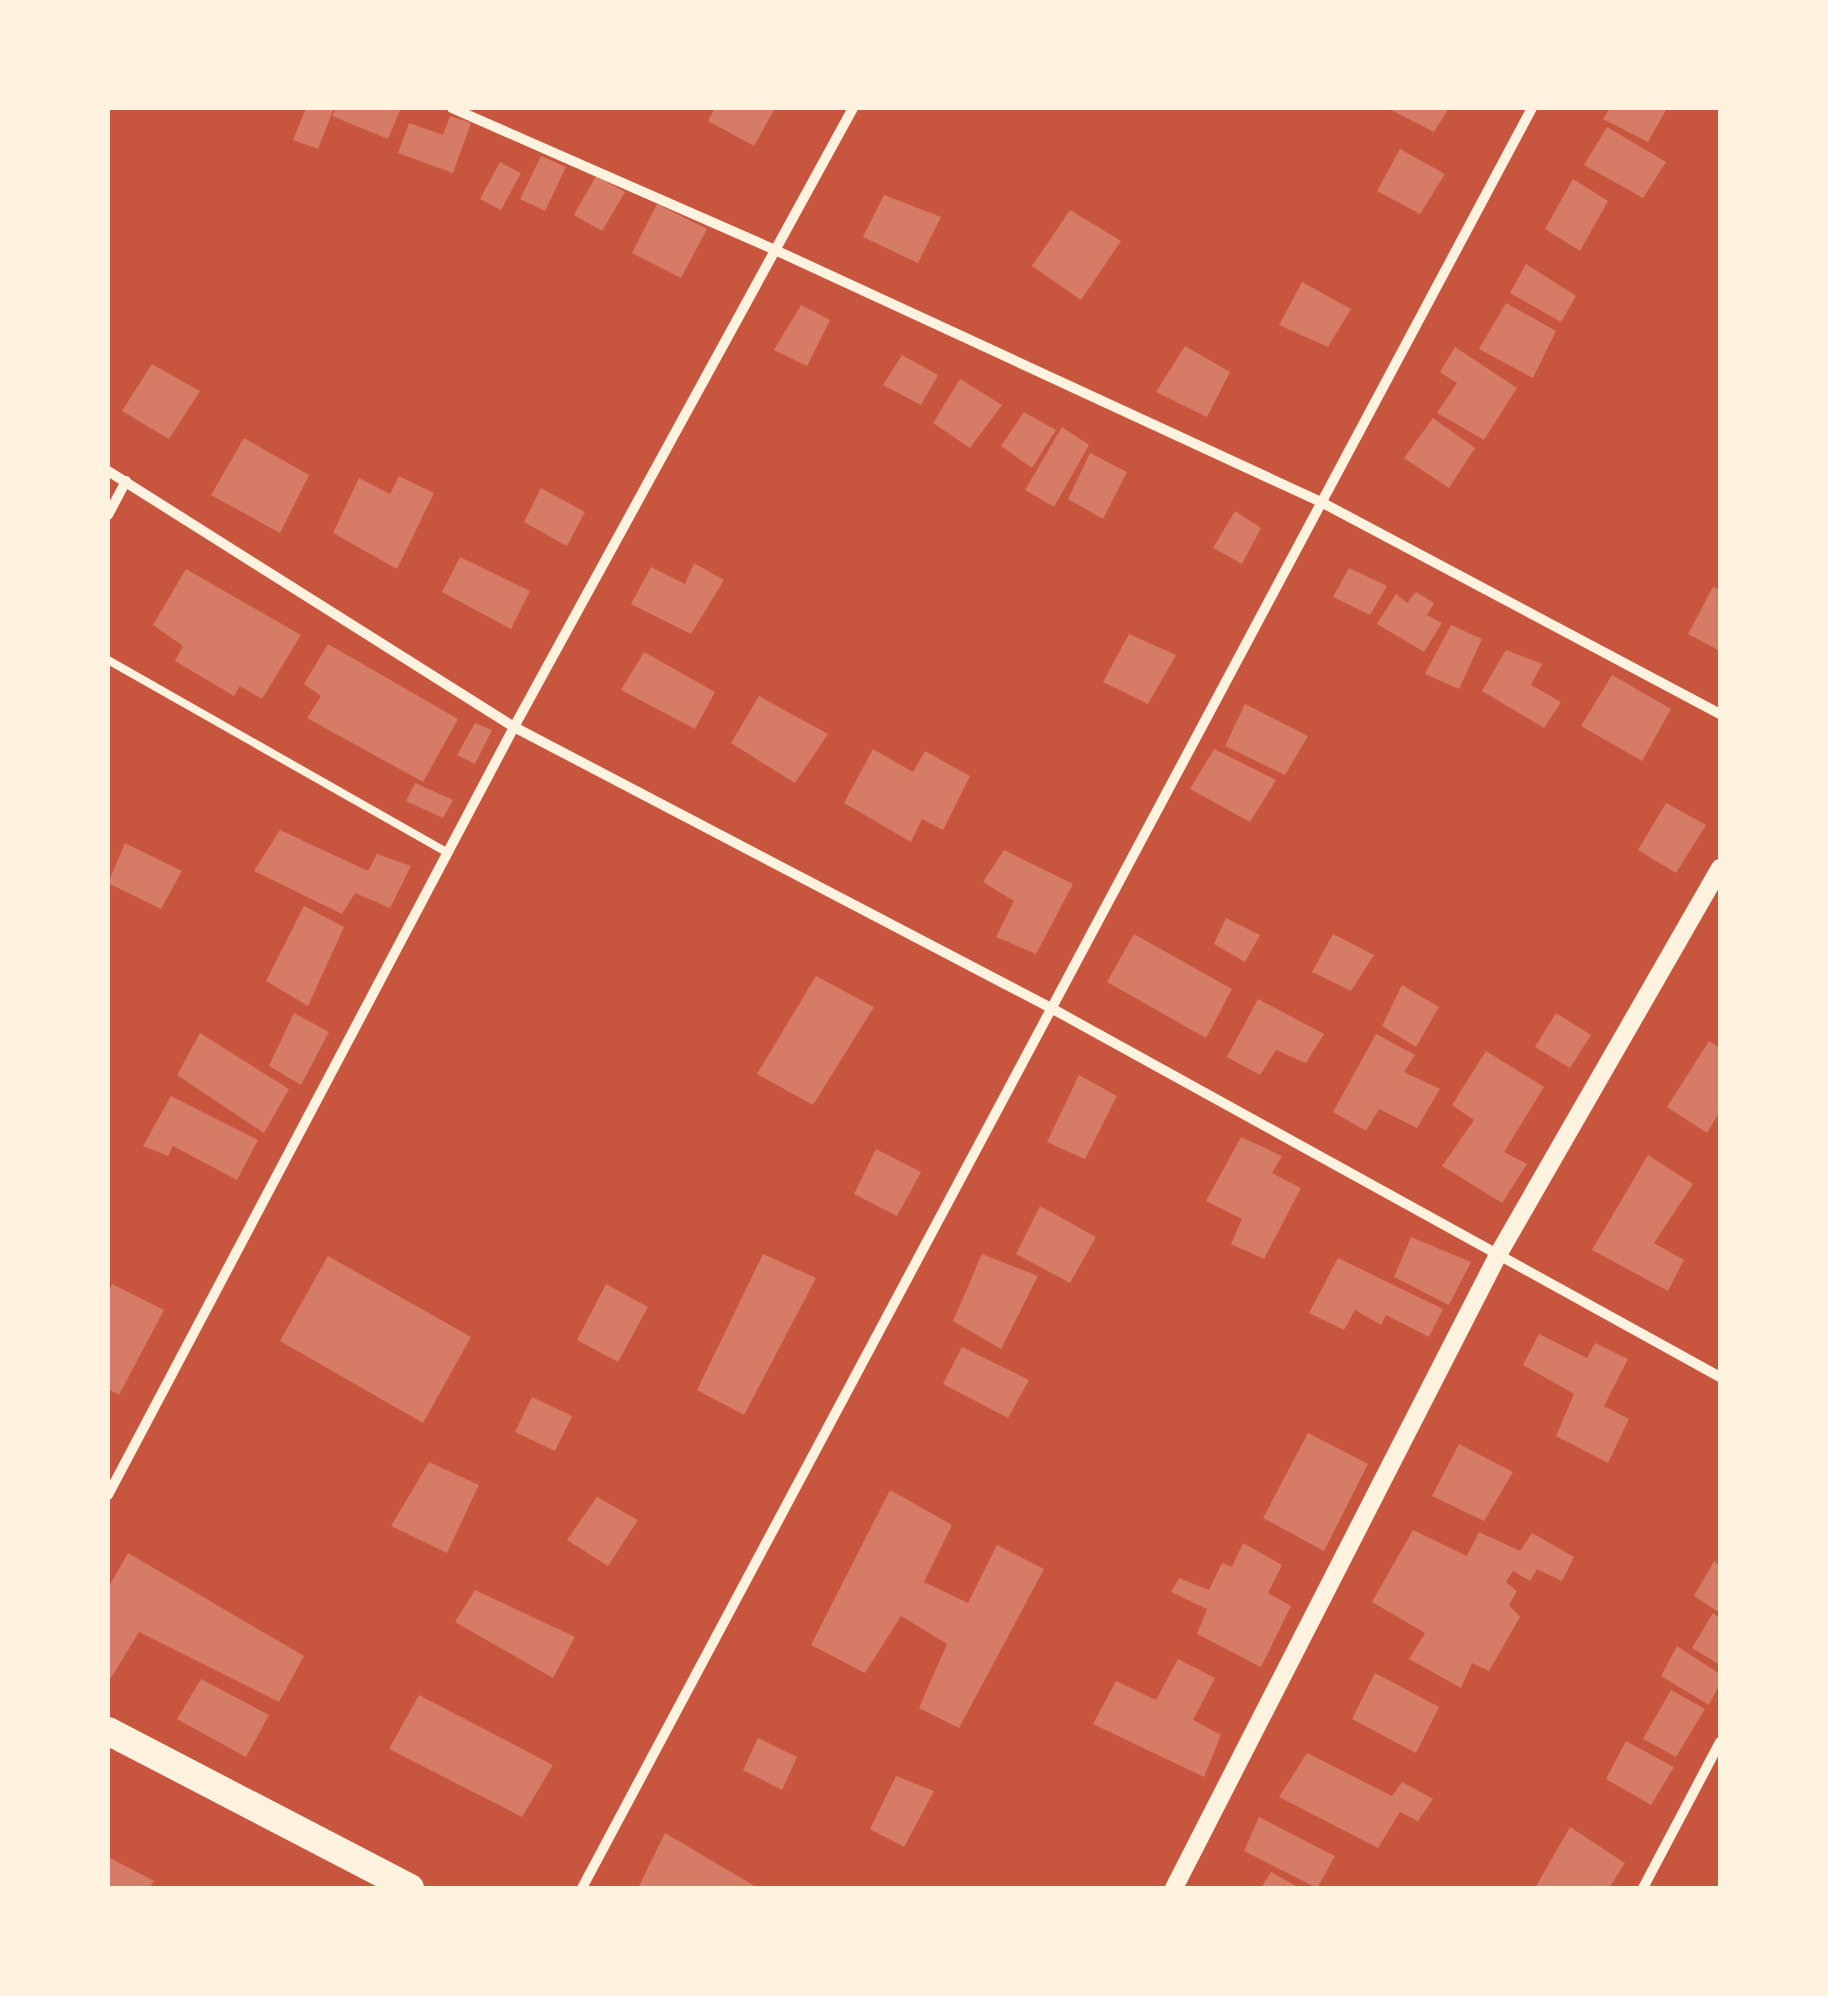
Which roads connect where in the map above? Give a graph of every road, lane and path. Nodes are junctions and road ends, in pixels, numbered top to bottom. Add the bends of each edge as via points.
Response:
1 (452, 108) edge
2 (853, 108) edge
3 (1532, 108) edge
4 (774, 249) junction
5 (108, 470) edge
6 (126, 481) junction
7 (1321, 502) junction
8 (108, 515) edge
9 (108, 660) edge
10 (1720, 714) edge
11 (514, 728) junction
12 (448, 853) junction
13 (1720, 868) edge
14 (1051, 1008) junction
15 (1499, 1253) junction
16 (1720, 1377) edge
17 (108, 1495) edge
18 (108, 1731) edge
19 (1720, 1742) edge
20 (410, 1888) edge
21 (582, 1888) edge
22 (1174, 1888) edge
23 (1642, 1888) edge

1 - 4 street
2 - 4 street
3 - 7 street
4 - 7 street
4 - 11 street
5 - 6 street
6 - 8 street
6 - 11 street
7 - 10 street
7 - 14 street
9 - 12 lane
11 - 12 street
11 - 14 street
12 - 17 street
13 - 15 street
14 - 15 street
14 - 21 street
15 - 16 street
15 - 22 street
18 - 20 highway
19 - 23 street

